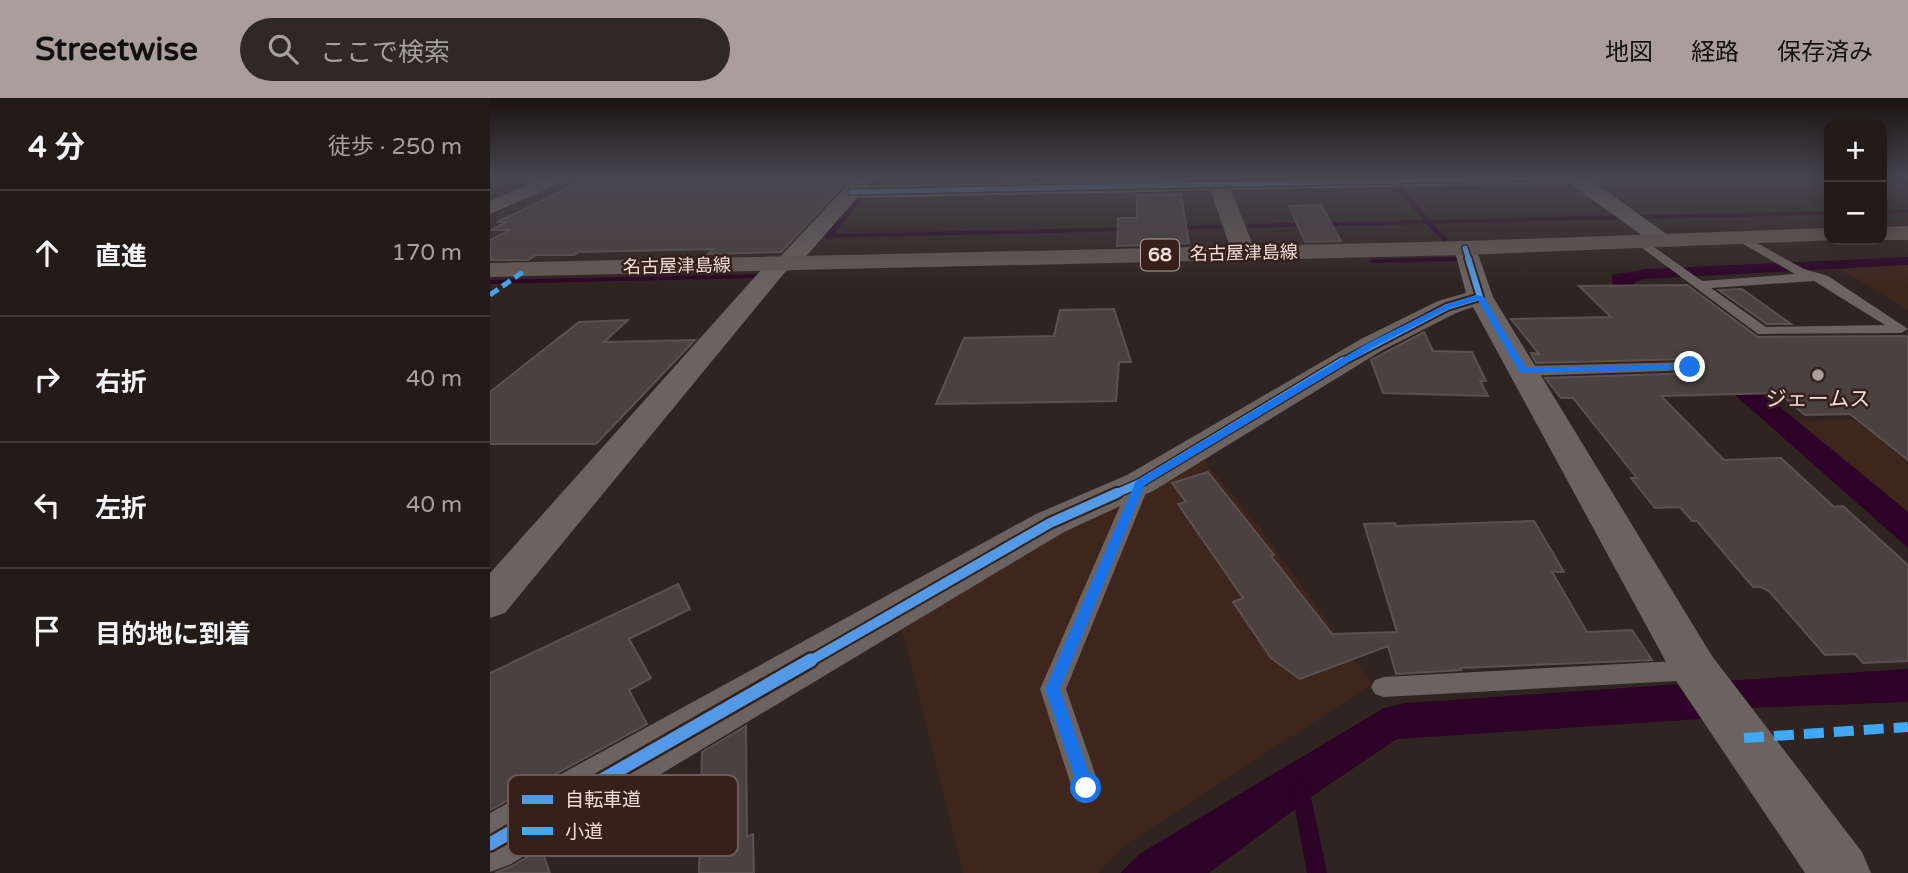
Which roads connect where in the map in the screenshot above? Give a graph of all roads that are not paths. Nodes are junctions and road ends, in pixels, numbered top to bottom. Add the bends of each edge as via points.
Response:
1 (831, 213) edge
2 (1229, 213) edge
3 (1618, 213) edge
4 (1908, 233) edge
5 (1887, 234) edge
6 (1824, 236) edge
7 (1742, 239) junction
8 (1465, 248) junction
9 (1244, 253) junction
10 (1668, 253) junction
11 (783, 264) junction
12 (490, 270) edge
13 (1818, 278) junction
14 (1694, 281) junction
15 (1480, 297) junction
16 (1690, 367) dead end
17 (1523, 371) junction
18 (1140, 484) junction
19 (490, 602) edge
20 (1697, 673) junction
21 (1384, 687) dead end
22 (610, 775) edge
23 (1086, 788) dead end
24 (508, 834) edge
25 (490, 844) edge
26 (1841, 873) edge

1 - 11 street
2 - 9 street
3 - 10 street
4 - 5 main road
6 - 7 main road, 名古屋津島線 / 68
7 - 10 main road, 名古屋津島線 / 68
7 - 13 lane
8 - 9 main road, 名古屋津島線 / 68
8 - 10 main road, 名古屋津島線 / 68 via 1640,242
8 - 15 street
9 - 11 main road, 名古屋津島線 / 68
10 - 14 lane
11 - 12 main road, 名古屋津島線 / 68
11 - 19 street
13 - 14 lane
13 - 14 lane via 1901,328 1763,331
15 - 17 street
15 - 18 street via 1447,307 1371,345
16 - 17 lane
17 - 20 street
18 - 22 street via 1050,523
18 - 23 lane via 1053,689
20 - 21 lane
20 - 26 street
24 - 25 street

